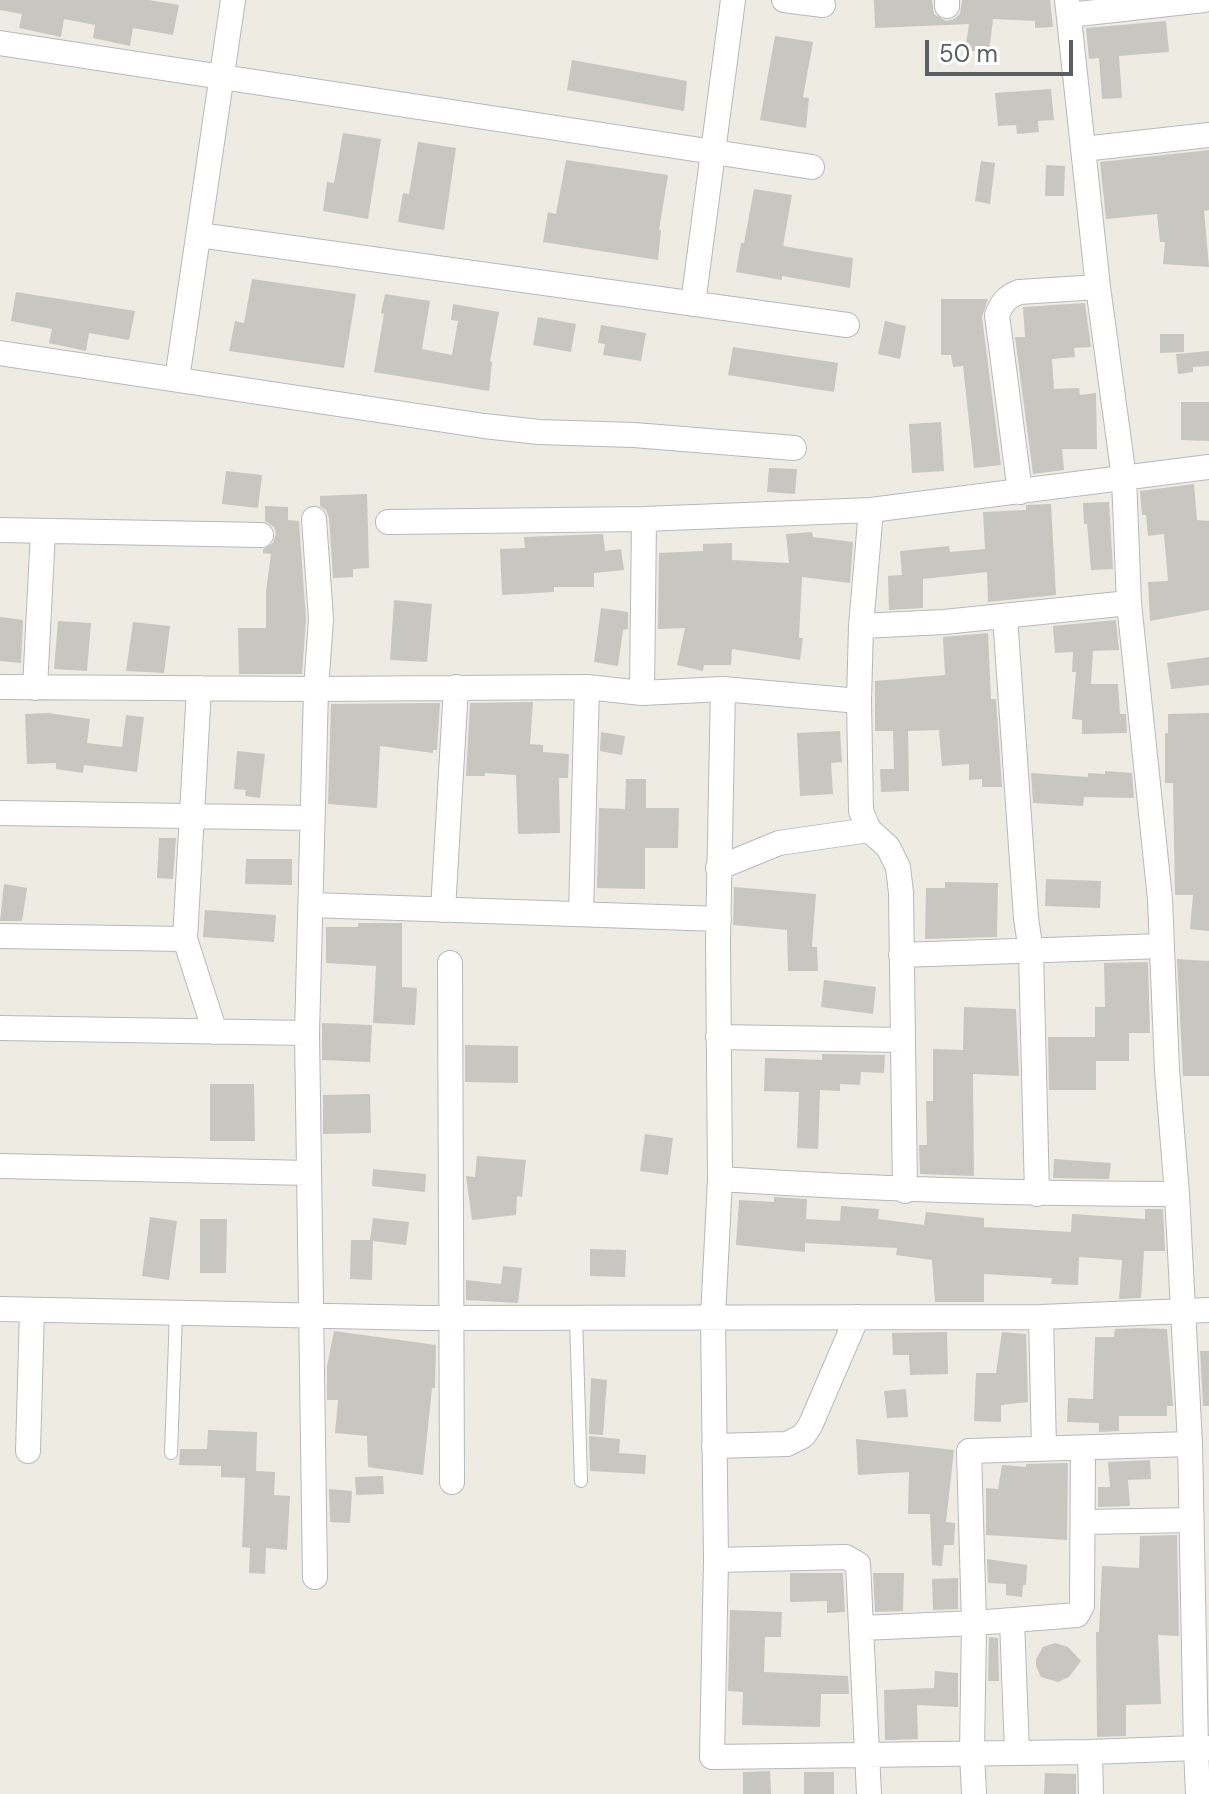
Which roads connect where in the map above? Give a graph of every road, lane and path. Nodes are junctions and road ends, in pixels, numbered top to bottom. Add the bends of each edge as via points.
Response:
1 (233, 0) edge
2 (733, 0) edge
3 (784, 0) edge
4 (1206, 0) edge
5 (823, 5) dead end
6 (1068, 7) edge
7 (1209, 19) edge
8 (0, 43) edge
9 (222, 76) junction
10 (1209, 135) edge
11 (1083, 149) junction
12 (713, 152) junction
13 (812, 167) dead end
14 (199, 235) junction
15 (1098, 287) junction
16 (693, 304) junction
17 (847, 325) dead end
18 (0, 353) edge
19 (177, 379) junction
20 (794, 448) dead end
21 (1209, 467) edge
22 (1124, 478) junction
23 (1020, 492) junction
24 (871, 510) junction
25 (314, 519) dead end
26 (644, 519) junction
27 (388, 522) dead end
28 (0, 530) edge
29 (43, 531) junction
30 (261, 535) dead end
31 (1129, 603) junction
32 (1005, 616) junction
33 (861, 626) junction
34 (0, 687) edge
35 (456, 687) junction
36 (587, 687) junction
37 (35, 688) junction
38 (199, 688) junction
39 (316, 689) junction
40 (723, 689) junction
41 (642, 693) junction
42 (859, 701) junction
43 (0, 813) edge
44 (192, 816) junction
45 (312, 818) junction
46 (869, 830) junction
47 (718, 868) junction
48 (311, 905) junction
49 (443, 910) junction
50 (581, 913) junction
51 (719, 919) junction
52 (0, 936) edge
53 (185, 939) junction
54 (1162, 946) junction
55 (1031, 952) junction
56 (901, 955) junction
57 (450, 963) dead end
58 (0, 1028) edge
59 (215, 1032) junction
60 (307, 1033) junction
61 (718, 1037) junction
62 (903, 1040) junction
63 (0, 1166) edge
64 (308, 1173) junction
65 (720, 1179) junction
66 (905, 1191) junction
67 (1037, 1194) junction
68 (1177, 1194) junction
69 (0, 1309) edge
70 (32, 1310) junction
71 (1209, 1310) edge
72 (1183, 1311) junction
73 (176, 1313) junction
74 (312, 1317) junction
75 (450, 1317) junction
76 (713, 1317) junction
77 (857, 1317) junction
78 (1041, 1317) junction
79 (576, 1318) junction
80 (1190, 1444) junction
81 (714, 1446) junction
82 (1044, 1448) junction
83 (1083, 1449) junction
84 (28, 1451) dead end
85 (171, 1453) dead end
86 (581, 1481) dead end
87 (452, 1482) dead end
88 (1191, 1520) junction
89 (1084, 1522) junction
90 (716, 1560) junction
91 (315, 1577) dead end
92 (1012, 1620) junction
93 (974, 1623) junction
94 (862, 1628) junction
95 (1202, 1748) edge
96 (1090, 1752) junction
97 (972, 1753) junction
98 (1017, 1753) junction
99 (867, 1755) junction
100 (869, 1794) edge
101 (974, 1794) edge
102 (1091, 1794) edge
103 (1198, 1794) edge

1 - 9 street
2 - 12 street
3 - 5 street
4 - 6 street
4 - 7 street
6 - 11 street
8 - 9 street
9 - 12 street
9 - 14 street
10 - 11 street
11 - 15 street
12 - 13 street
12 - 16 street
14 - 16 street
14 - 19 street
15 - 22 street
15 - 23 street via 1019,292 1001,304 997,315
16 - 17 street
18 - 19 street
19 - 20 street via 497,428
21 - 22 street
22 - 23 street
22 - 31 street
23 - 24 street
24 - 26 street
24 - 33 street
25 - 39 street via 321,619
26 - 27 street
26 - 41 street
28 - 29 street
29 - 30 street
29 - 37 street
31 - 32 street
31 - 54 street
32 - 33 street
32 - 55 street
33 - 42 street
34 - 37 street
35 - 36 street
35 - 39 street
35 - 49 street
36 - 41 street
36 - 50 street
37 - 38 street
38 - 39 street
38 - 44 street
39 - 45 street
40 - 41 street
40 - 42 street
40 - 47 street
42 - 46 street via 861,811
43 - 44 street
44 - 45 street
44 - 53 street
45 - 48 street
46 - 47 street via 779,843
46 - 56 street via 888,847 898,867
47 - 51 street
48 - 49 street
48 - 60 street
49 - 50 street
50 - 51 street
51 - 61 street
52 - 53 street
53 - 59 street
54 - 55 street
54 - 68 street
55 - 56 street
55 - 67 street
56 - 62 street
57 - 75 street
58 - 59 street
59 - 60 street
60 - 64 street
61 - 62 street
61 - 65 street
62 - 66 street
63 - 64 street
64 - 74 street
65 - 66 street
65 - 76 street
66 - 67 street
67 - 68 street
68 - 72 street
69 - 70 street
70 - 73 street
70 - 84 street
71 - 72 street
72 - 78 street
72 - 80 street
73 - 74 street
73 - 85 lane
74 - 75 street
74 - 91 street
75 - 79 street
75 - 87 street
76 - 77 street
76 - 79 street
76 - 81 street
77 - 78 street
77 - 81 street via 803,1436 787,1444
78 - 82 street
79 - 86 lane
80 - 83 street
80 - 88 street
81 - 90 street
82 - 83 street
82 - 93 street via 969,1451
83 - 89 street
88 - 89 street
88 - 95 street
89 - 92 street via 1082,1606 1077,1615
90 - 94 street via 853,1560 860,1572
90 - 99 street via 712,1757
92 - 93 street
92 - 98 street
93 - 94 street
93 - 97 street
94 - 99 street
95 - 96 street
95 - 103 street
96 - 98 street
96 - 102 street
97 - 98 street
97 - 99 street
97 - 101 street
99 - 100 street

